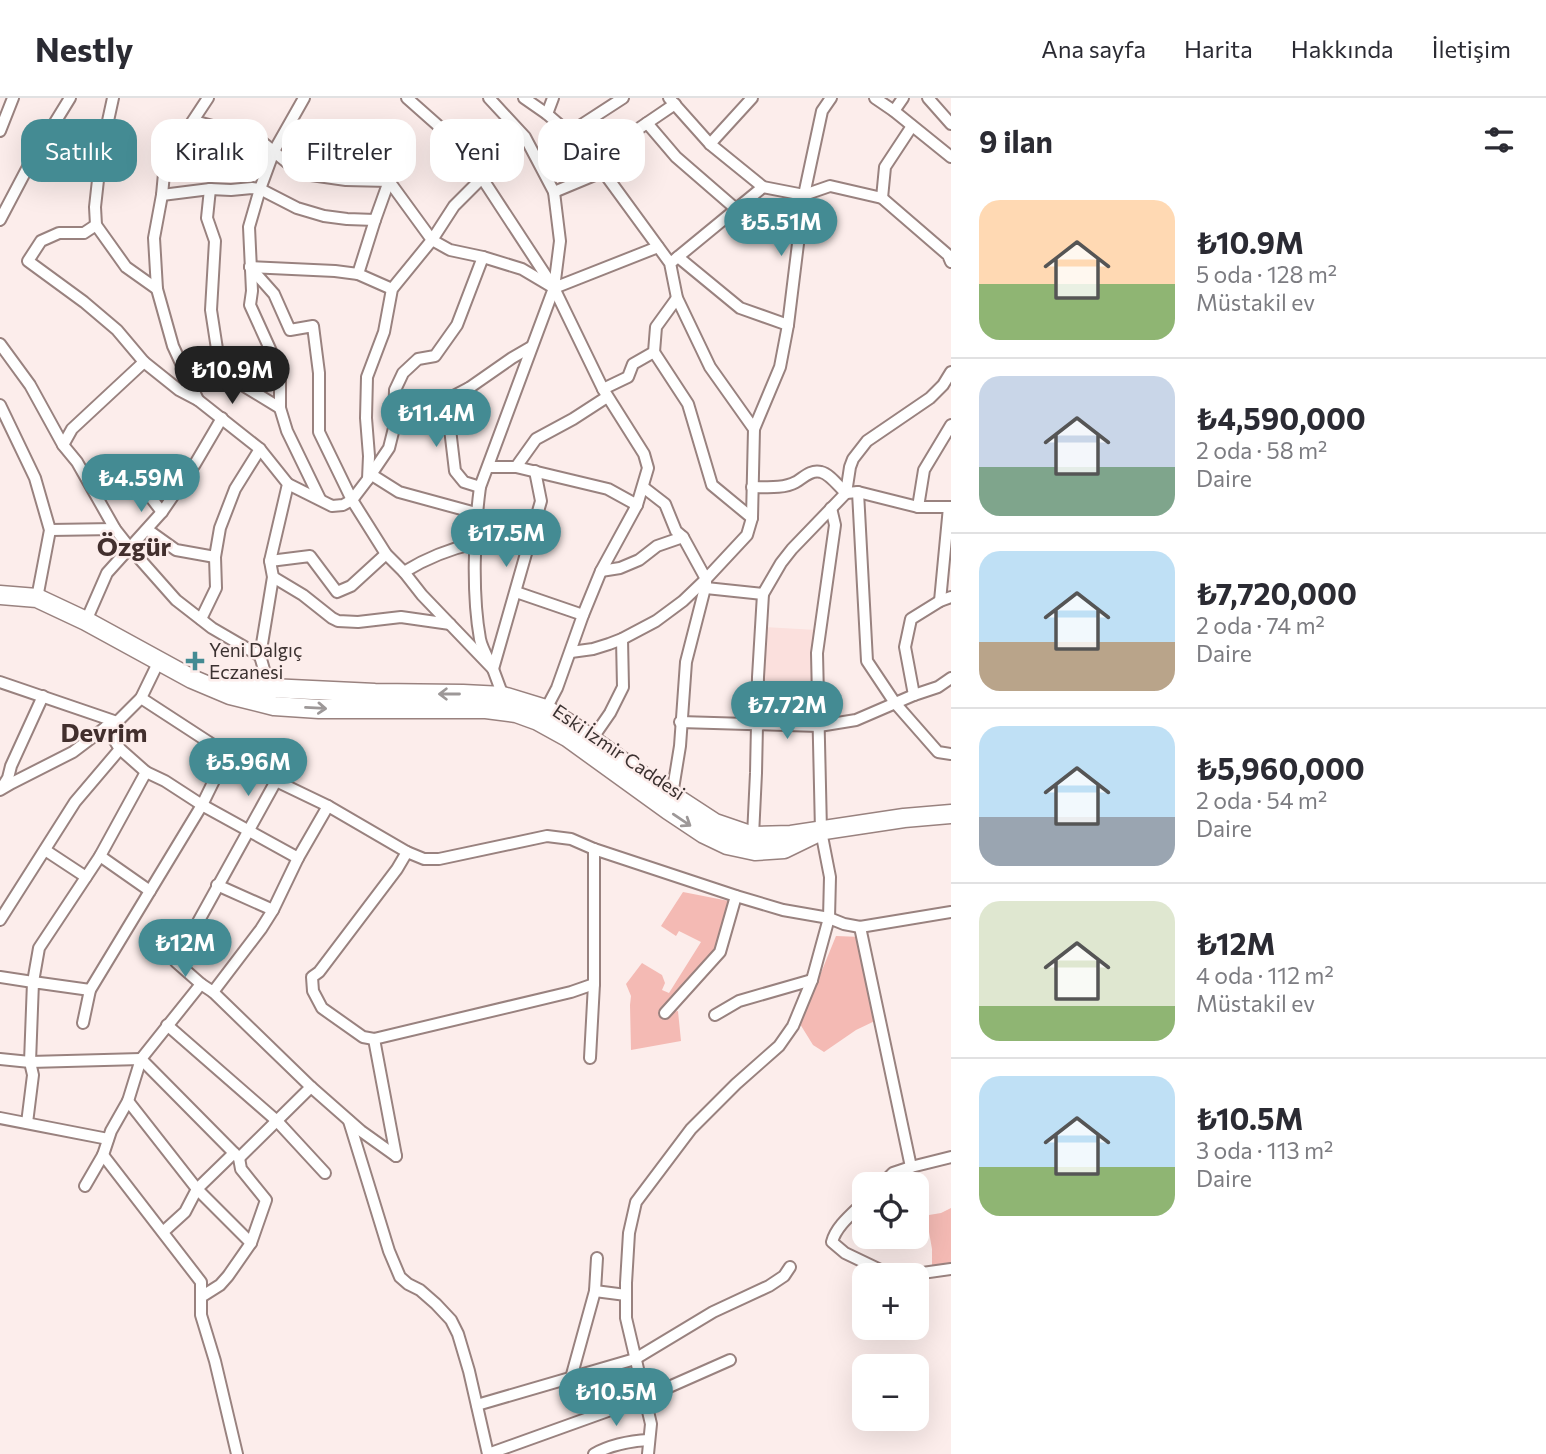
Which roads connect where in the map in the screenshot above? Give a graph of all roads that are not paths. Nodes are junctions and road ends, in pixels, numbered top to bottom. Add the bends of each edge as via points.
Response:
1 (13, 98) edge
2 (70, 98) edge
3 (113, 98) edge
4 (208, 98) edge
5 (303, 98) edge
6 (407, 98) edge
7 (489, 98) edge
8 (524, 98) edge
9 (553, 98) edge
10 (623, 98) edge
11 (752, 98) edge
12 (831, 98) edge
13 (874, 98) edge
14 (903, 98) edge
15 (928, 98) edge
16 (672, 101) edge
17 (894, 111) junction
18 (547, 114) junction
19 (195, 119) edge
20 (431, 119) edge
21 (553, 119) edge
22 (591, 119) edge
23 (647, 123) joint
24 (951, 124) edge
25 (912, 126) junction
26 (0, 131) edge
27 (710, 144) junction
28 (268, 146) edge
29 (274, 151) junction
30 (951, 157) edge
31 (282, 158) edge
32 (163, 182) edge
33 (389, 182) edge
34 (390, 182) edge
35 (478, 182) edge
36 (485, 182) edge
37 (578, 182) edge
38 (609, 182) edge
39 (763, 187) junction
40 (210, 189) junction
41 (260, 189) junction
42 (554, 192) junction
43 (162, 195) junction
44 (804, 195) junction
45 (883, 198) junction
46 (736, 209) junction
47 (375, 219) junction
48 (0, 220) edge
49 (96, 225) junction
50 (432, 240) junction
51 (658, 247) junction
52 (483, 257) junction
53 (674, 260) junction
54 (951, 262) edge
55 (250, 267) junction
56 (358, 274) junction
57 (554, 288) junction
58 (157, 289) junction
59 (392, 289) junction
60 (677, 298) junction
61 (788, 325) junction
62 (0, 344) edge
63 (531, 347) junction
64 (654, 352) junction
65 (144, 362) junction
66 (951, 372) edge
67 (469, 387) junction
68 (947, 388) edge
69 (605, 393) junction
70 (198, 400) junction
71 (0, 405) edge
72 (280, 408) junction
73 (222, 418) junction
74 (951, 425) edge
75 (394, 428) junction
76 (754, 429) junction
77 (63, 445) junction
78 (260, 449) junction
79 (123, 461) dead end
80 (488, 467) junction
81 (516, 467) junction
82 (535, 471) junction
83 (370, 477) junction
84 (288, 484) junction
85 (643, 487) junction
86 (480, 488) junction
87 (752, 488) junction
88 (858, 492) junction
89 (846, 494) junction
90 (320, 499) junction
91 (352, 500) junction
92 (637, 505) junction
93 (918, 507) junction
94 (950, 507) edge
95 (831, 508) junction
96 (162, 512) junction
97 (476, 513) junction
98 (752, 518) junction
99 (115, 528) junction
100 (50, 530) junction
101 (148, 530) junction
102 (683, 537) junction
103 (476, 543) junction
104 (130, 548) junction
105 (386, 554) junction
106 (215, 557) junction
107 (270, 561) junction
108 (601, 571) junction
109 (404, 572) junction
110 (273, 577) junction
111 (706, 584) junction
112 (516, 592) junction
113 (0, 594) edge
114 (763, 594) junction
115 (37, 598) junction
116 (945, 599) edge
117 (583, 615) junction
118 (201, 619) junction
119 (86, 621) junction
120 (450, 624) junction
121 (622, 639) junction
122 (570, 652) junction
123 (260, 656) junction
124 (159, 662) junction
125 (493, 669) junction
126 (951, 678) edge
127 (0, 682) edge
128 (914, 695) junction
129 (43, 696) junction
130 (503, 696) junction
131 (272, 697) junction
132 (141, 698) junction
133 (895, 703) junction
134 (546, 709) junction
135 (680, 722) junction
136 (756, 724) junction
137 (112, 725) junction
138 (819, 726) junction
139 (592, 740) junction
140 (120, 750) junction
141 (227, 754) junction
142 (951, 754) edge
143 (146, 772) junction
144 (276, 781) junction
145 (0, 791) edge
146 (672, 795) junction
147 (202, 805) junction
148 (328, 806) junction
149 (951, 814) edge
150 (247, 830) junction
151 (821, 831) junction
152 (753, 836) junction
153 (594, 849) junction
154 (45, 850) junction
155 (407, 852) junction
156 (100, 856) junction
157 (298, 858) junction
158 (86, 877) junction
159 (217, 885) junction
160 (150, 891) junction
161 (736, 896) junction
162 (273, 910) junction
163 (951, 912) edge
164 (829, 918) junction
165 (0, 920) edge
166 (860, 927) junction
167 (0, 977) edge
168 (812, 980) junction
169 (33, 982) junction
170 (201, 984) junction
171 (594, 984) junction
172 (90, 989) junction
173 (213, 992) junction
174 (665, 1013) dead end
175 (715, 1015) dead end
176 (83, 1023) dead end
177 (167, 1025) junction
178 (374, 1039) junction
179 (590, 1058) dead end
180 (0, 1059) edge
181 (141, 1059) junction
182 (30, 1062) junction
183 (312, 1087) junction
184 (128, 1101) junction
185 (0, 1118) edge
186 (277, 1121) junction
187 (349, 1121) junction
188 (27, 1123) junction
189 (108, 1139) junction
190 (103, 1155) junction
191 (236, 1156) junction
192 (951, 1157) edge
193 (911, 1167) junction
194 (896, 1172) edge
195 (325, 1173) dead end
196 (85, 1186) dead end
197 (197, 1189) junction
198 (852, 1214) edge
199 (163, 1232) junction
200 (251, 1242) junction
201 (597, 1258) dead end
202 (866, 1263) edge
203 (790, 1267) dead end
204 (951, 1269) edge
205 (929, 1272) edge
206 (594, 1291) junction
207 (626, 1295) junction
208 (201, 1297) junction
209 (635, 1359) junction
210 (730, 1360) dead end
211 (571, 1378) junction
212 (644, 1398) junction
213 (477, 1405) junction
214 (649, 1440) junction
215 (236, 1454) edge
216 (488, 1454) edge
217 (594, 1454) edge
218 (648, 1454) edge

1 - 26 street
2 - 48 street
3 - 49 street via 101,153
4 - 19 street
5 - 29 street
6 - 20 street
7 - 42 street via 525,137
8 - 18 street
9 - 18 street
10 - 22 street
11 - 27 street
12 - 44 street via 822,111
13 - 17 street
14 - 17 street
15 - 24 street
16 - 23 street
16 - 27 street
17 - 25 street
18 - 21 street
23 - 46 street via 676,157
25 - 30 street
25 - 45 street via 885,167
27 - 39 street
28 - 29 street
29 - 31 street
29 - 41 street
32 - 43 street
33 - 47 street
34 - 50 street
35 - 50 street via 454,206
36 - 57 street
37 - 42 street
38 - 51 street
39 - 44 street
39 - 46 street
40 - 41 street
40 - 43 street
40 - 72 street via 207,218 215,241 211,310 217,349 234,380
41 - 47 street via 324,216
41 - 55 street via 248,228
42 - 57 street via 560,241
43 - 58 street via 154,237
44 - 45 street via 830,186
44 - 61 street
45 - 54 street
46 - 53 street
47 - 56 street
49 - 58 street via 126,267
49 - 65 street via 84,233 59,233 41,240 28,261 117,330
50 - 52 street via 450,250
50 - 59 street
51 - 53 street
51 - 57 street
52 - 57 street via 522,269
52 - 75 street via 457,325 435,356 418,359 403,373 395,390
53 - 60 street
53 - 61 street via 740,308
55 - 56 street
55 - 72 street via 250,305 280,371
55 - 91 street via 274,294 290,330 313,326 319,432
56 - 59 street
57 - 63 street
57 - 69 street
58 - 70 street via 173,345
59 - 83 street via 384,332 367,377
60 - 64 street via 656,327
60 - 76 street via 710,367
61 - 76 street via 780,367
62 - 77 street via 30,385
63 - 67 street
63 - 80 street
64 - 69 street via 633,364 628,377
64 - 98 street via 688,404 712,485
65 - 70 street
65 - 77 street via 72,429
66 - 68 street
67 - 75 street via 446,400 428,418
67 - 86 street via 450,429 455,471 464,482
68 - 89 street via 862,446 850,467
69 - 81 street via 573,419 536,439
69 - 85 street via 644,454 648,468
70 - 73 street
71 - 100 street via 36,478
72 - 90 street
73 - 78 street
73 - 96 street
74 - 93 street via 924,470
75 - 83 street via 389,448
76 - 87 street
77 - 99 street
78 - 84 street
78 - 106 street via 234,489
79 - 96 street
80 - 81 street
80 - 86 street
81 - 82 street
82 - 92 street via 608,489
82 - 112 street via 541,501
83 - 91 street
83 - 97 street via 399,492
84 - 90 street
84 - 107 street
85 - 92 street
85 - 102 street via 665,503
86 - 97 street
87 - 89 street via 790,484 818,471
87 - 98 street
88 - 89 street
88 - 93 street
88 - 133 street via 867,661
89 - 95 street
90 - 91 street via 332,506
91 - 105 street
92 - 108 street
93 - 94 street
94 - 116 street
95 - 114 street via 792,549
95 - 138 street via 835,525 817,653
96 - 101 street
97 - 103 street
98 - 111 street via 747,535
99 - 100 street
99 - 104 street
100 - 115 street
101 - 104 street
101 - 106 street via 176,550
102 - 108 street via 620,568
102 - 111 street
103 - 109 street via 428,558
103 - 125 street via 480,642
104 - 118 street via 176,600
104 - 119 street via 107,573
105 - 107 street via 351,586 337,592 310,556
105 - 109 street
106 - 118 street via 216,588
107 - 110 street
108 - 117 street
109 - 120 street
110 - 120 street via 338,621 401,617
110 - 123 street
111 - 114 street
111 - 121 street via 656,621
111 - 135 street via 686,662
112 - 117 street
112 - 125 street
113 - 115 main road, Eski İzmir Caddesi
114 - 136 street
115 - 119 main road, Eski İzmir Caddesi
116 - 128 street via 911,619 905,647
117 - 122 street
118 - 123 street
119 - 124 main road, Eski İzmir Caddesi
120 - 125 street
121 - 122 street
121 - 139 street via 623,687
122 - 134 street
123 - 131 street
124 - 131 main road, Eski İzmir Caddesi
124 - 132 street
125 - 130 street
126 - 128 street
127 - 129 street
128 - 133 street
129 - 137 street
129 - 145 street
130 -> 131 main road, Eski İzmir Caddesi via 375,693
130 - 134 main road, Eski İzmir Caddesi
131 -> 151 main road, Eski İzmir Caddesi via 319,709 516,713 567,737 668,810 727,845 755,851 784,849
132 - 137 street
132 - 141 street
133 - 138 street via 856,720
133 - 142 street via 938,752
134 - 139 main road, Eski İzmir Caddesi
135 - 136 street
135 - 146 street
136 - 138 street
136 - 152 street
137 - 140 street
137 - 145 street
138 - 151 street
139 - 146 main road, Eski İzmir Caddesi
140 - 143 street
140 - 154 street via 75,802
141 - 144 street
141 - 147 street
143 - 147 street
143 - 156 street
144 - 148 street
144 - 150 street
146 - 152 main road, Eski İzmir Caddesi via 715,823
147 - 150 street
147 - 160 street
148 - 155 street
148 - 157 street
149 - 151 main road, Eski İzmir Caddesi
150 - 157 street
150 - 159 street
151 - 152 main road, Eski İzmir Caddesi
151 - 164 street via 830,877
153 - 155 street via 571,839 547,836 439,859
153 - 161 street
153 - 171 street
154 - 158 street
154 - 165 street
155 - 178 street via 313,977 313,992 322,1008 363,1037
156 - 158 street
156 - 160 street
157 - 162 street
158 - 169 street via 39,948
159 - 162 street
159 - 170 street via 176,962
160 - 172 street
161 - 164 street
161 - 174 street via 720,952
162 - 173 street
163 - 166 street
164 - 166 street
164 - 168 street
166 - 193 street
167 - 169 street
168 - 175 street via 739,1001
168 - 207 street via 793,1026 779,1046 691,1129 636,1202 629,1233
169 - 172 street
169 - 182 street
170 - 173 street
170 - 177 street
171 - 178 street
171 - 179 street
172 - 176 street
173 - 183 street
177 - 181 street
177 - 186 street
178 - 187 street via 396,1156
180 - 182 street
181 - 182 street
181 - 184 street
181 - 191 street
182 - 188 street via 33,1075
183 - 186 street
183 - 187 street
184 - 189 street
184 - 197 street
185 - 188 street
186 - 191 street
186 - 195 street
187 - 213 street via 400,1277 451,1320
188 - 189 street
189 - 190 street
190 - 196 street
190 - 199 street
191 - 197 street
191 - 200 street via 266,1200
192 - 193 street
193 - 194 street
197 - 199 street via 185,1212
197 - 200 street
198 - 202 street via 832,1242
199 - 208 street via 201,1282
200 - 208 street via 220,1285
201 - 206 street
203 - 209 street via 769,1286 713,1312
204 - 205 street
206 - 207 street
206 - 211 street
207 - 209 street
208 - 215 street via 201,1315
209 - 211 street
209 - 212 street
210 - 212 street
211 - 213 street
212 - 214 street via 651,1424
212 - 216 street
213 - 216 street
214 - 217 street via 610,1446
214 - 218 street

